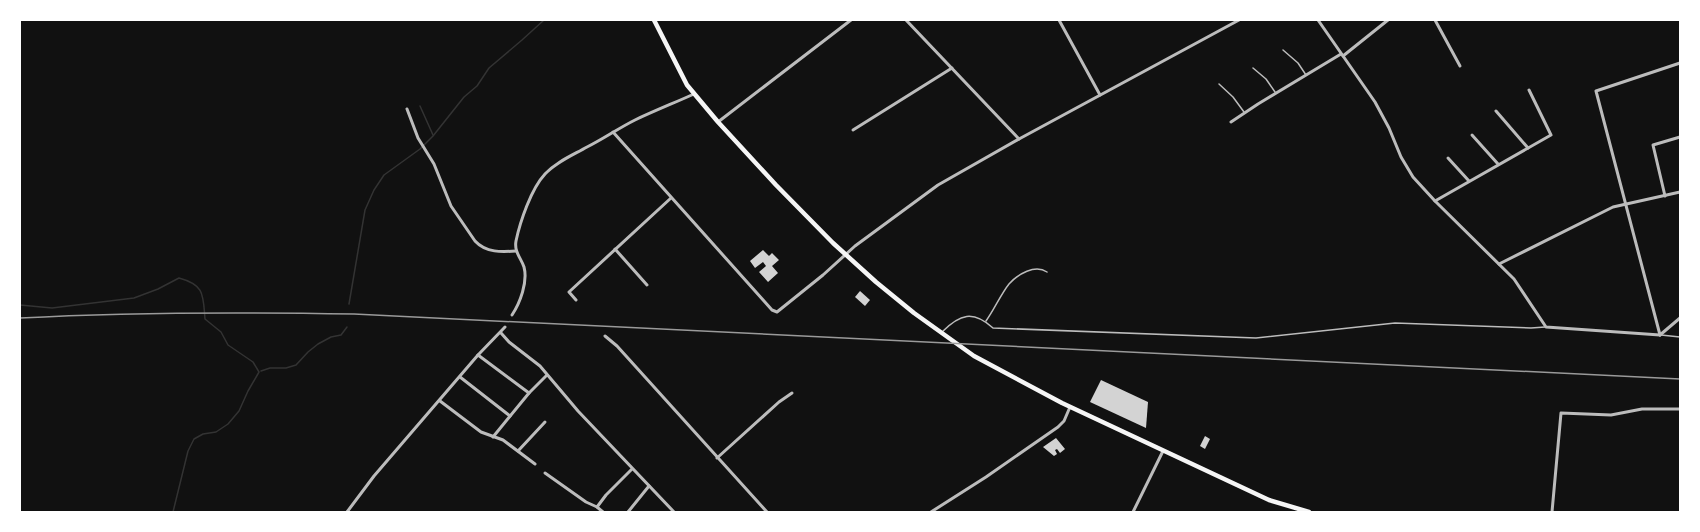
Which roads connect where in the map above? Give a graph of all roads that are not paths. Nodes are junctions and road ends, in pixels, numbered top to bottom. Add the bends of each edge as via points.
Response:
1 (654, 20) edge
2 (851, 20) edge
3 (906, 20) edge
4 (1059, 20) edge
5 (1239, 20) edge
6 (1318, 20) edge
7 (1388, 20) edge
8 (1435, 20) edge
9 (1283, 50) dead end
10 (1342, 55) junction
11 (1680, 63) edge
12 (1460, 66) dead end
13 (952, 68) junction
14 (1253, 68) dead end
15 (1306, 75) junction
16 (1219, 84) dead end
17 (1529, 90) dead end
18 (1276, 93) junction
19 (693, 94) junction
20 (1100, 95) junction
21 (407, 109) dead end
22 (1496, 111) dead end
23 (1245, 113) junction
24 (718, 122) junction
25 (1231, 122) dead end
26 (853, 130) dead end
27 (613, 132) junction
28 (1472, 135) dead end
29 (1680, 137) edge
30 (1019, 139) junction
31 (1528, 148) junction
32 (1448, 158) dead end
33 (1498, 164) junction
34 (1469, 181) junction
35 (1680, 192) edge
36 (1665, 196) junction
37 (671, 198) junction
38 (1435, 201) junction
39 (1625, 204) junction
40 (615, 249) junction
41 (516, 251) junction
42 (845, 254) junction
43 (1499, 264) junction
44 (1047, 272) dead end
45 (647, 285) dead end
46 (576, 300) dead end
47 (512, 315) dead end
48 (1680, 318) edge
49 (986, 322) junction
50 (505, 327) dead end
51 (1546, 327) junction
52 (501, 333) junction
53 (941, 333) junction
54 (1660, 335) junction
55 (604, 336) dead end
56 (1680, 337) edge
57 (478, 355) junction
58 (547, 375) junction
59 (459, 377) junction
60 (529, 393) junction
61 (792, 393) dead end
62 (440, 401) junction
63 (1070, 407) junction
64 (1680, 409) edge
65 (510, 416) junction
66 (545, 422) dead end
67 (493, 437) junction
68 (1164, 450) junction
69 (518, 451) junction
70 (717, 458) junction
71 (535, 464) dead end
72 (633, 470) junction
73 (545, 472) dead end
74 (649, 486) junction
75 (597, 507) junction
76 (347, 513) edge
77 (603, 513) edge
78 (628, 513) edge
79 (674, 513) edge
80 (767, 513) edge
81 (931, 513) edge
82 (1133, 513) edge
83 (1309, 513) edge
84 (1552, 513) edge

1 - 19 main road
2 - 24 street
3 - 13 street
4 - 20 street
5 - 20 street
6 - 10 street
7 - 10 street
8 - 12 street
9 - 15 lane
10 - 15 street
10 - 38 street via 1383,117 1406,167
11 - 39 street via 1596,91
13 - 26 street
13 - 30 street
14 - 18 lane
15 - 18 street
16 - 23 lane
17 - 31 street via 1551,135
18 - 23 street
19 - 24 main road
19 - 27 street
20 - 30 street
21 - 41 street via 452,206 475,241 487,249
22 - 31 street
23 - 25 street
24 - 42 main road
27 - 37 street
27 - 41 street via 545,174 526,209
28 - 33 street
29 - 36 street via 1653,145
30 - 42 street via 938,185
31 - 33 street
32 - 34 street
33 - 34 street
34 - 38 street
35 - 36 street
36 - 39 street
37 - 40 street
37 - 42 street via 774,311
38 - 43 street
39 - 43 street
39 - 54 street
40 - 45 street
40 - 46 street via 569,292
41 - 47 street via 525,276
42 - 53 main road
43 - 51 street via 1514,279
44 - 49 lane via 1034,269 1013,280
48 - 54 street
49 - 51 lane via 993,328 1256,338 1395,323
49 - 53 lane via 965,316
50 - 52 street
51 - 54 street
52 - 57 street
52 - 58 street
53 - 63 main road via 974,356
54 - 56 lane
55 - 70 street
57 - 59 street
57 - 60 street
58 - 60 street
58 - 72 street
59 - 62 street
59 - 65 street
60 - 65 street
61 - 70 street
62 - 67 street
62 - 76 street
63 - 68 main road
63 - 81 street via 1058,427
64 - 84 street via 1611,415 1561,413
65 - 67 street
66 - 69 street
67 - 69 street
68 - 82 street
68 - 83 main road via 1270,500
69 - 71 street
70 - 80 street
72 - 74 street
72 - 75 street
73 - 75 street
74 - 78 street
74 - 79 street
75 - 77 street

